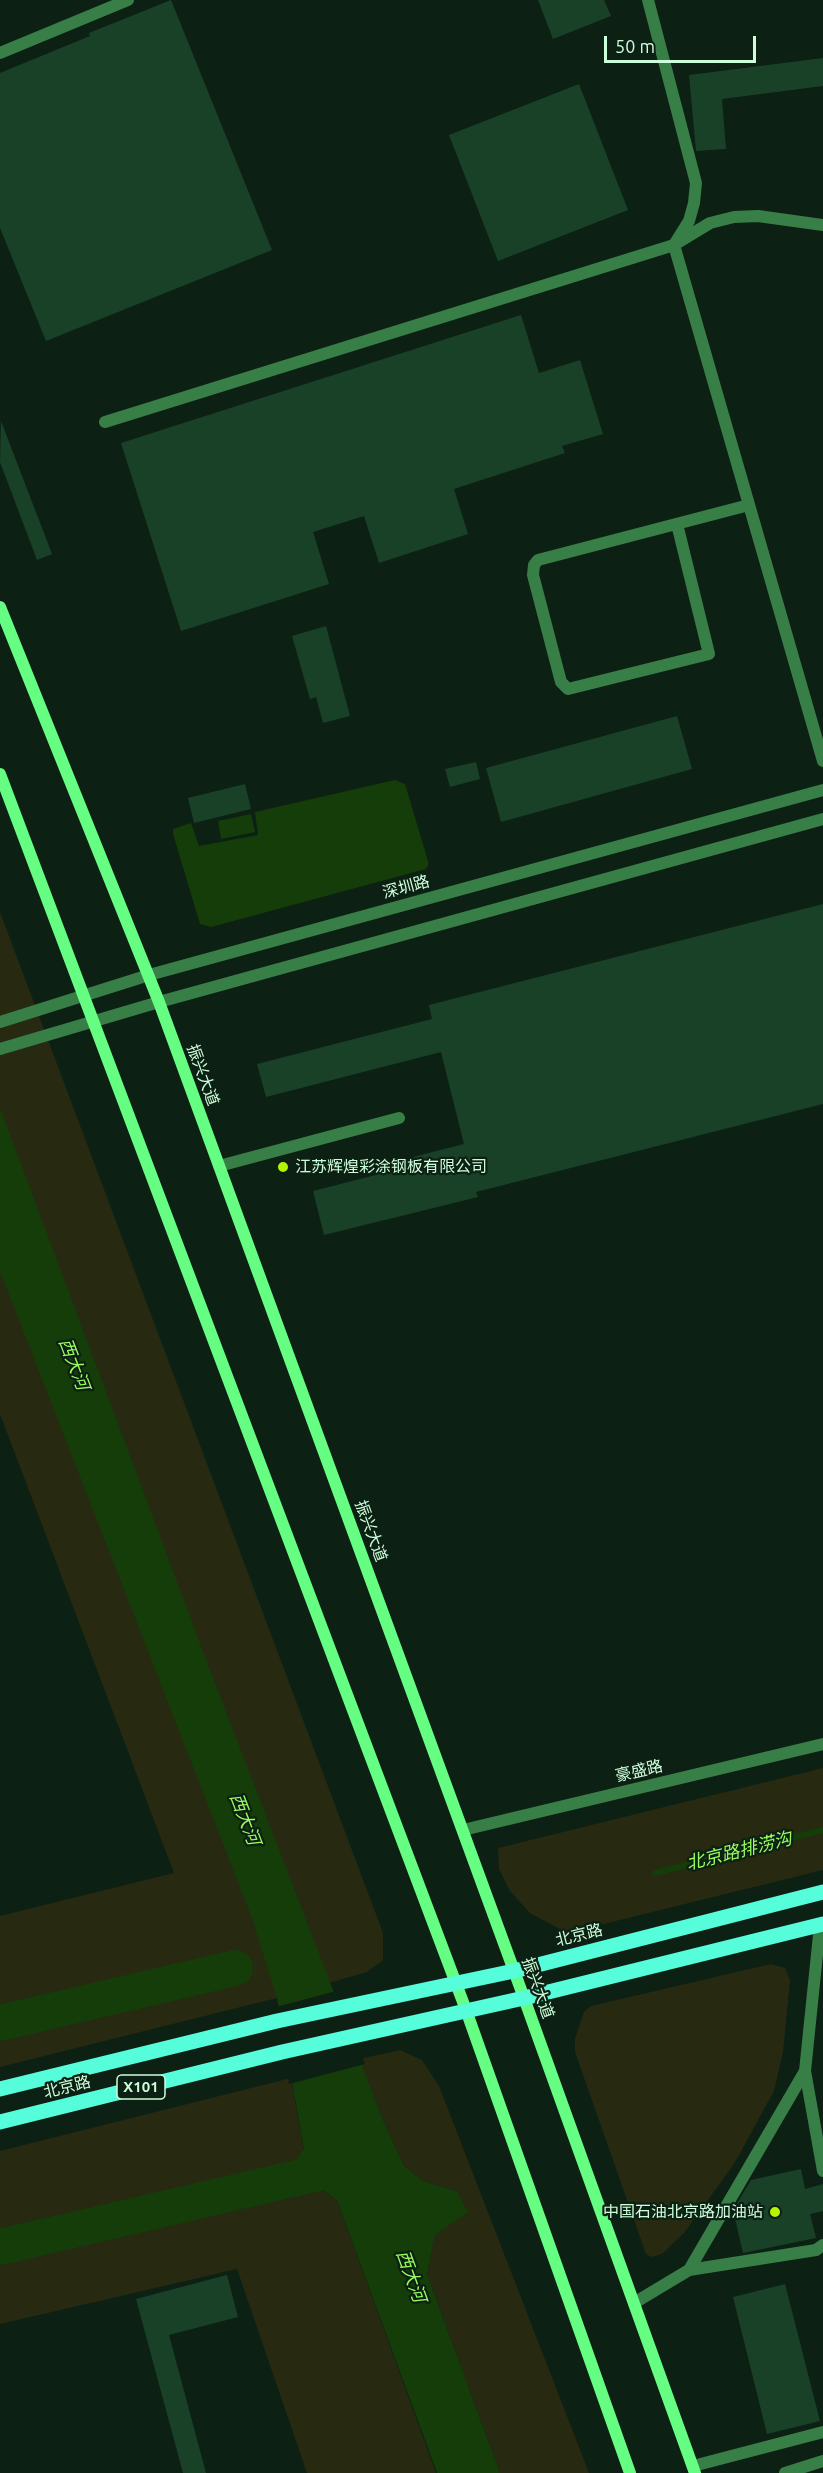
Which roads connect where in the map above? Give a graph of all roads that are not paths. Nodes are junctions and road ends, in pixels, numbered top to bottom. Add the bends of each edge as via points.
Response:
1 (128, 0) edge
2 (648, 0) edge
3 (0, 53) edge
4 (823, 225) edge
5 (674, 245) junction
6 (105, 422) dead end
7 (749, 505) junction
8 (677, 524) junction
9 (0, 607) edge
10 (823, 761) edge
11 (0, 774) edge
12 (823, 790) edge
13 (823, 819) edge
14 (149, 975) junction
15 (83, 995) junction
16 (159, 1002) junction
17 (0, 1022) edge
18 (92, 1022) junction
19 (0, 1048) edge
20 (399, 1118) dead end
21 (219, 1166) junction
22 (823, 1744) edge
23 (462, 1830) junction
24 (823, 1892) edge
25 (822, 1925) edge
26 (514, 1971) junction
27 (456, 1983) junction
28 (524, 1998) junction
29 (466, 2010) junction
30 (805, 2071) junction
31 (0, 2089) edge
32 (0, 2122) edge
33 (823, 2171) edge
34 (823, 2245) edge
35 (689, 2270) junction
36 (634, 2303) junction
37 (823, 2432) edge
38 (823, 2461) edge
39 (694, 2469) edge
40 (630, 2473) edge
41 (785, 2473) edge

1 - 3 street
2 - 5 street via 696,183 689,221
4 - 5 street via 758,216 734,217 710,223
5 - 6 street
5 - 7 street
7 - 8 street
7 - 10 street
8 - 8 street via 538,560 534,565 533,575 560,677 568,689 709,654
9 - 14 main road, 振兴大道
11 - 15 main road
12 - 14 street, 深圳路
13 - 16 street
14 - 15 street, 深圳路
14 - 16 main road, 振兴大道
15 - 17 street, 深圳路
15 - 18 main road
16 - 18 street
16 - 21 main road, 振兴大道
18 - 19 street
18 - 27 main road
20 - 21 street
21 - 23 main road, 振兴大道
22 - 23 street, 豪盛路
23 - 26 main road, 振兴大道
24 - 26 main road, 北京路
25 - 28 main road
25 - 30 street
26 - 27 main road, 北京路
26 - 28 main road, 振兴大道
27 - 29 main road
27 - 31 main road, 北京路 / X101 via 277,2021
28 - 29 main road
28 - 36 main road, 振兴大道
29 - 32 main road, 北京路 / X101
29 - 40 main road
30 - 33 street
30 - 35 street
34 - 35 street via 816,2250
35 - 36 street
36 - 39 main road, 振兴大道
37 - 39 street
38 - 41 street

